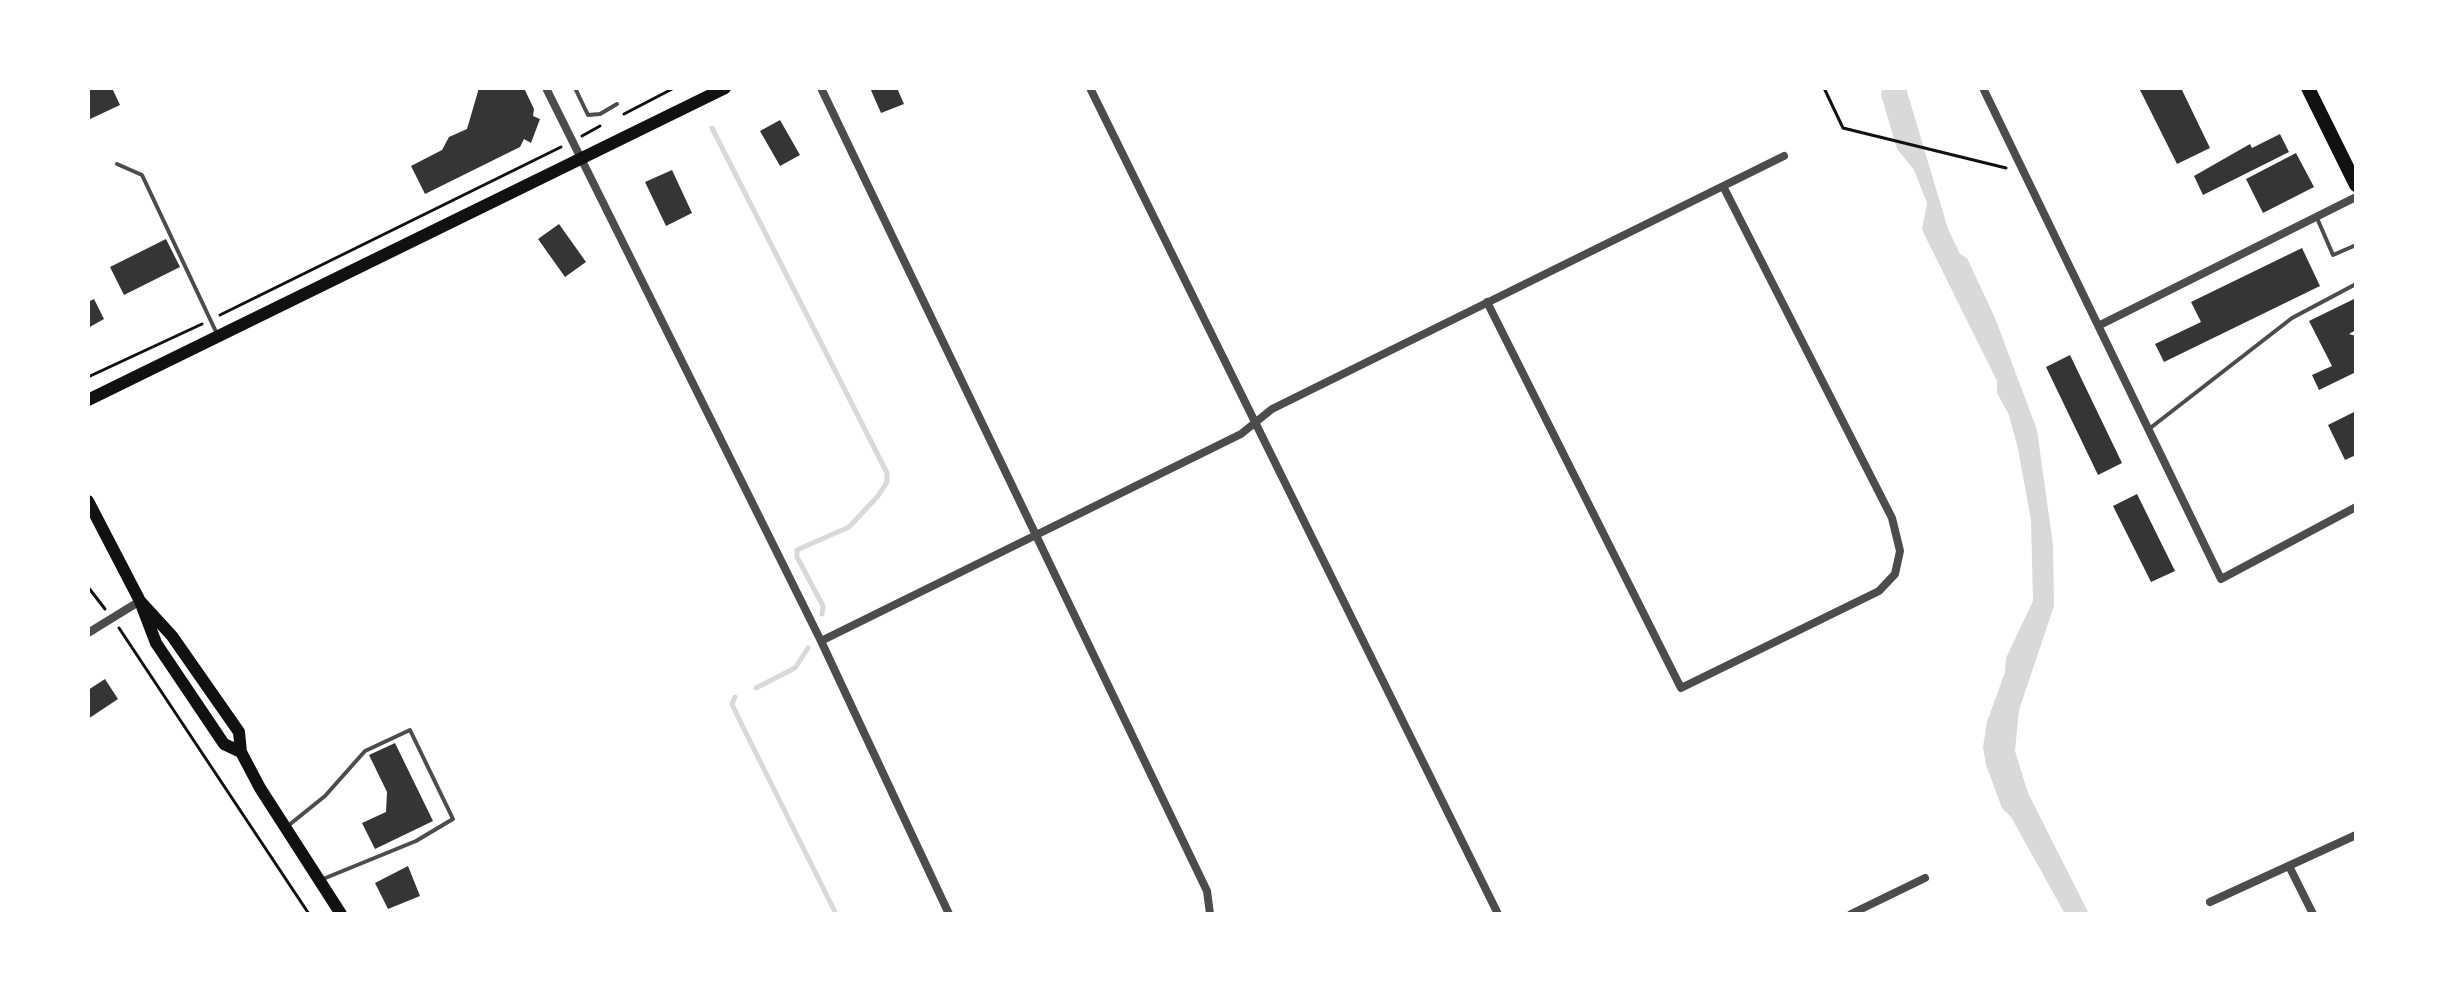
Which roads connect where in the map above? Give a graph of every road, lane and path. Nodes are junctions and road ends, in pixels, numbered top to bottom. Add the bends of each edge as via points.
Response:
1 (546, 88) edge
2 (575, 88) edge
3 (674, 88) edge
4 (725, 88) edge
5 (821, 88) edge
6 (1090, 88) edge
7 (1824, 88) edge
8 (1983, 88) edge
9 (2308, 88) edge
10 (617, 104) dead end
11 (621, 115) dead end
12 (607, 123) dead end
13 (572, 141) junction
14 (1784, 156) dead end
15 (582, 159) junction
16 (1979, 160) dead end
17 (117, 164) dead end
18 (2351, 164) edge
19 (2356, 185) edge
20 (1724, 188) junction
21 (2356, 197) edge
22 (2317, 218) junction
23 (2356, 245) edge
24 (2356, 284) edge
25 (1487, 302) junction
26 (211, 319) junction
27 (2100, 325) junction
28 (219, 338) junction
29 (88, 377) edge
30 (88, 400) edge
31 (1256, 422) junction
32 (2149, 429) junction
33 (88, 501) edge
34 (2356, 507) edge
35 (1038, 534) junction
36 (88, 587) edge
37 (140, 601) junction
38 (105, 609) dead end
39 (118, 628) dead end
40 (88, 633) edge
41 (821, 641) junction
42 (241, 752) junction
43 (287, 827) junction
44 (2356, 835) edge
45 (2290, 868) junction
46 (1925, 878) dead end
47 (321, 881) junction
48 (2210, 902) dead end
49 (309, 914) edge
50 (341, 914) edge
51 (949, 914) edge
52 (1210, 914) edge
53 (1498, 914) edge
54 (1851, 914) edge
55 (2313, 914) edge

1 - 13 street
2 - 10 lane via 588,115
3 - 11 path
4 - 15 main road
5 - 35 street
6 - 31 street
7 - 16 path via 1843,128
8 - 27 street
9 - 18 main road
12 - 13 path
13 - 15 street
13 - 26 path
14 - 20 street
15 - 28 main road
15 - 41 street
17 - 26 lane via 142,175
18 - 19 main road
20 - 25 street
20 - 25 street via 1892,518 1900,551 1895,574 1879,591 1681,688
21 - 22 street
22 - 23 lane via 2333,255
22 - 27 street
24 - 32 lane via 2292,318
25 - 31 street via 1272,409
26 - 28 lane
26 - 29 path
27 - 32 street
28 - 30 main road
31 - 35 street
31 - 53 street
32 - 34 street via 2221,579
33 - 37 main road
35 - 41 street
35 - 52 street via 1207,891
36 - 38 path
37 - 40 street
37 - 42 main road via 172,636 239,732
37 - 42 main road via 156,643 224,744
39 - 49 path
41 - 51 street
42 - 43 main road
43 - 47 main road
43 - 47 lane via 325,796 365,751 410,730 453,819 416,841
44 - 45 street
45 - 48 street
45 - 55 street
46 - 54 street
47 - 50 main road

